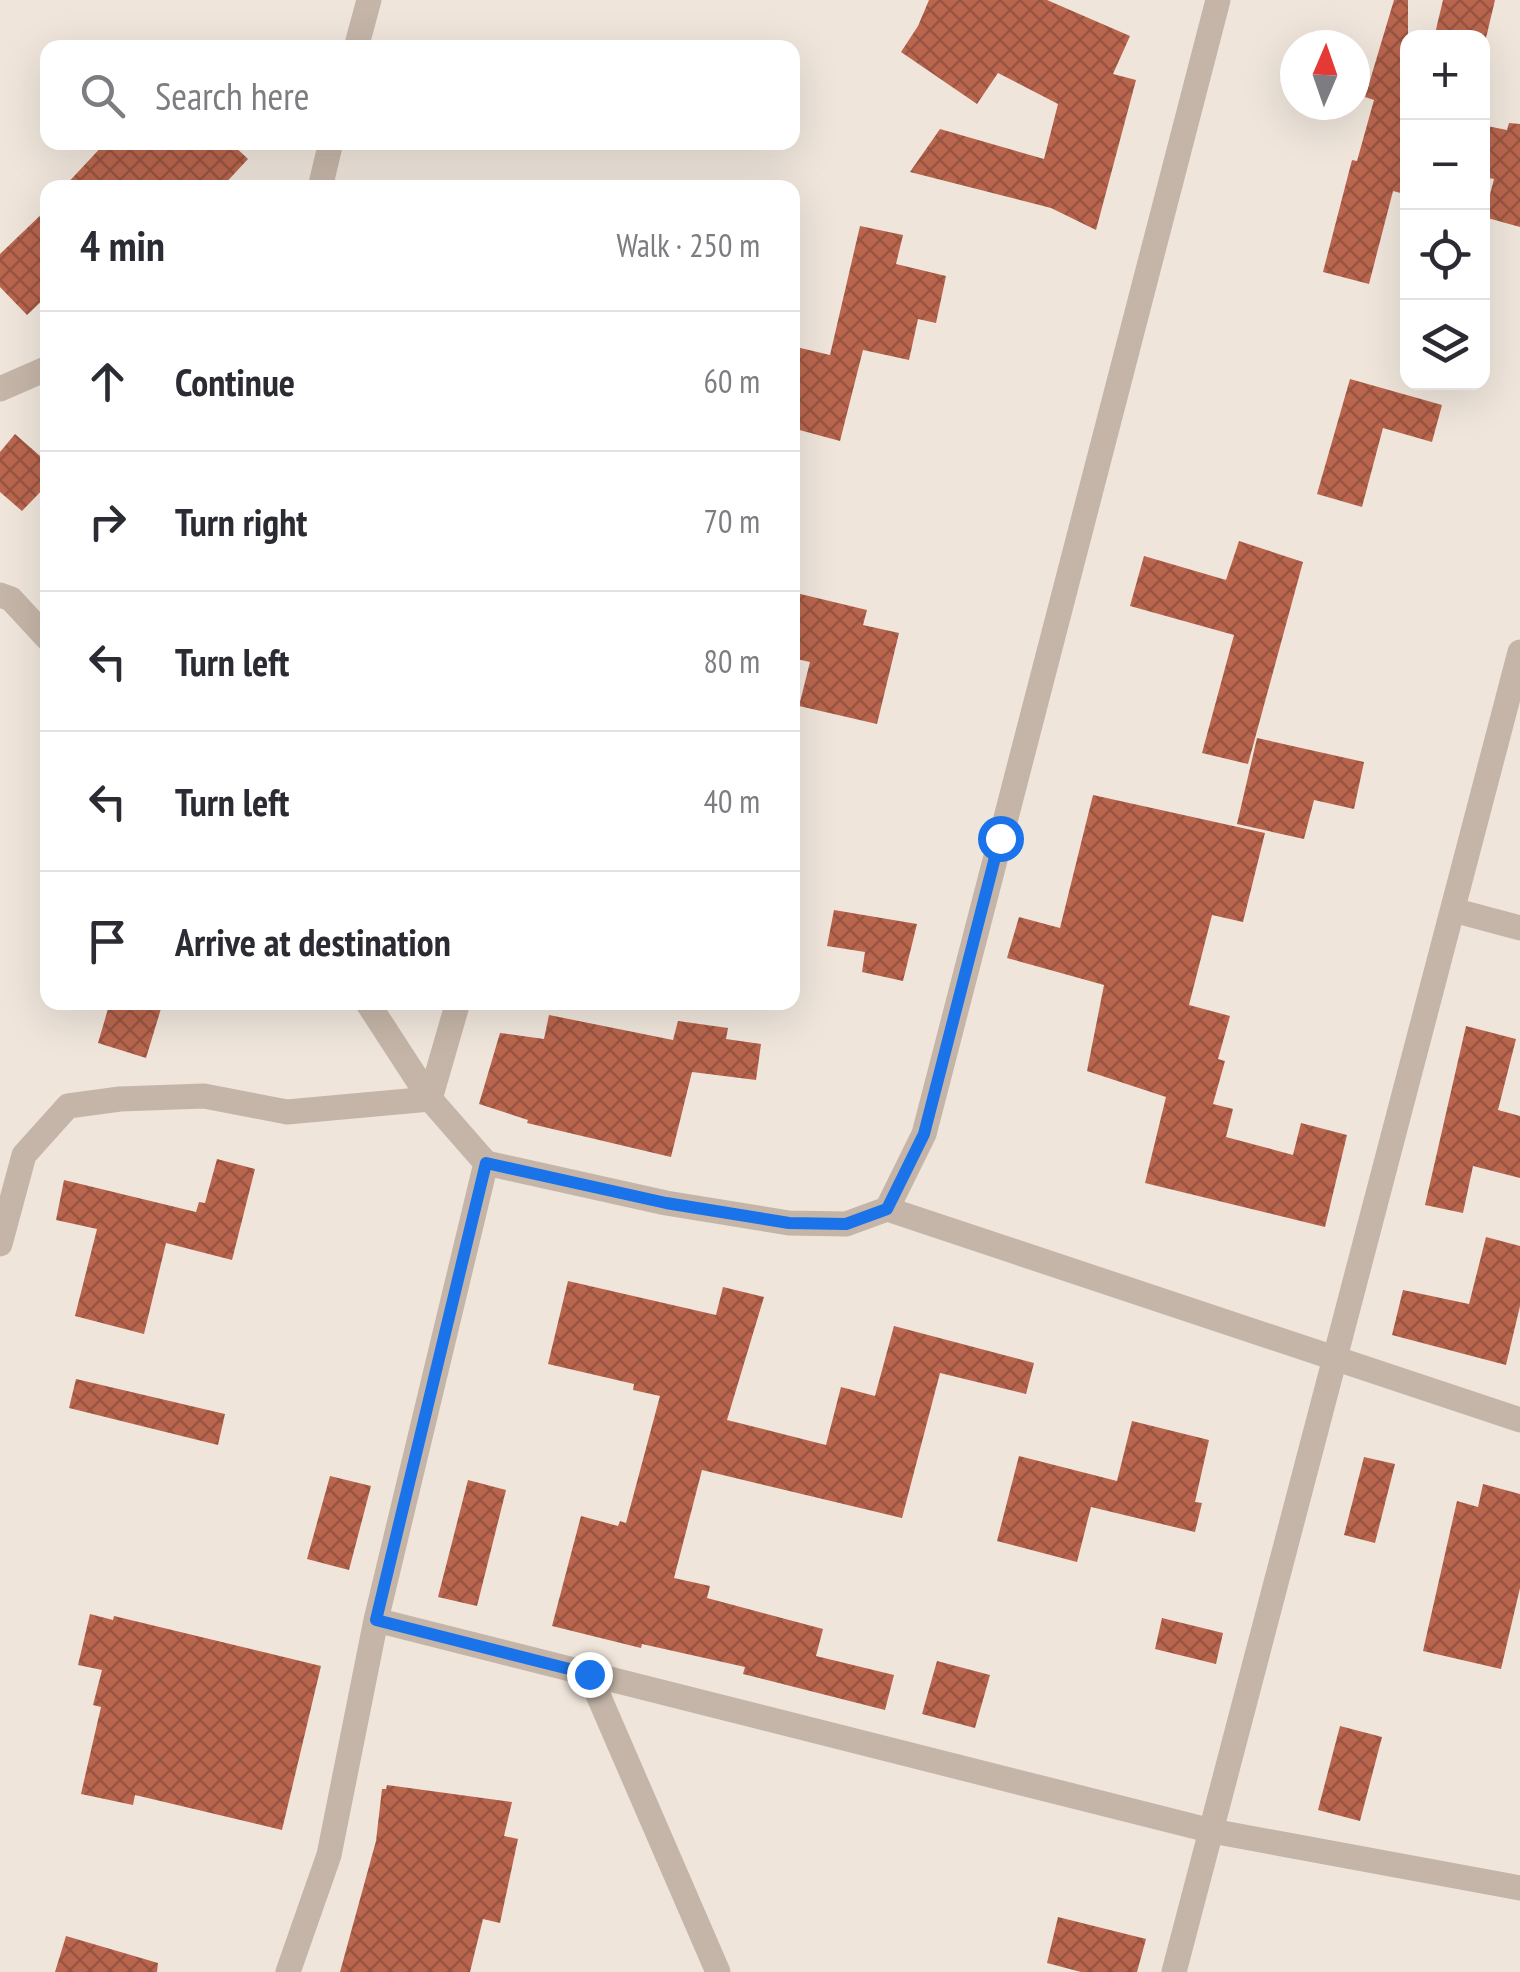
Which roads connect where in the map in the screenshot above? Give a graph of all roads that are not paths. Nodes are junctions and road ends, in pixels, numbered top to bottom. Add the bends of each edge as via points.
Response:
1 (369, 0) edge
2 (1218, 0) edge
3 (358, 40) edge
4 (329, 150) edge
5 (322, 180) edge
6 (40, 372) edge
7 (0, 389) edge
8 (0, 594) edge
9 (40, 630) edge
10 (1520, 652) edge
11 (1453, 910) junction
12 (1520, 928) edge
13 (371, 1010) edge
14 (456, 1010) edge
15 (430, 1099) junction
16 (486, 1163) junction
17 (887, 1209) junction
18 (0, 1244) edge
19 (1333, 1358) junction
20 (1520, 1420) edge
21 (376, 1620) junction
22 (589, 1674) junction
23 (1212, 1831) junction
24 (1520, 1888) edge
25 (288, 1972) edge
26 (718, 1972) edge
27 (1174, 1972) edge

1 - 3 street
2 - 17 street via 924,1134
4 - 5 street
6 - 7 street
8 - 9 street
10 - 11 street
11 - 12 street
11 - 19 street
13 - 15 street
14 - 15 street
15 - 16 street
15 - 18 street via 287,1112 204,1096 68,1106 24,1154
16 - 17 street via 789,1223 846,1224
16 - 21 street
17 - 19 street
19 - 20 street
19 - 23 street
21 - 22 street
21 - 25 street via 329,1855
22 - 23 street
22 - 26 street
23 - 24 street
23 - 27 street

